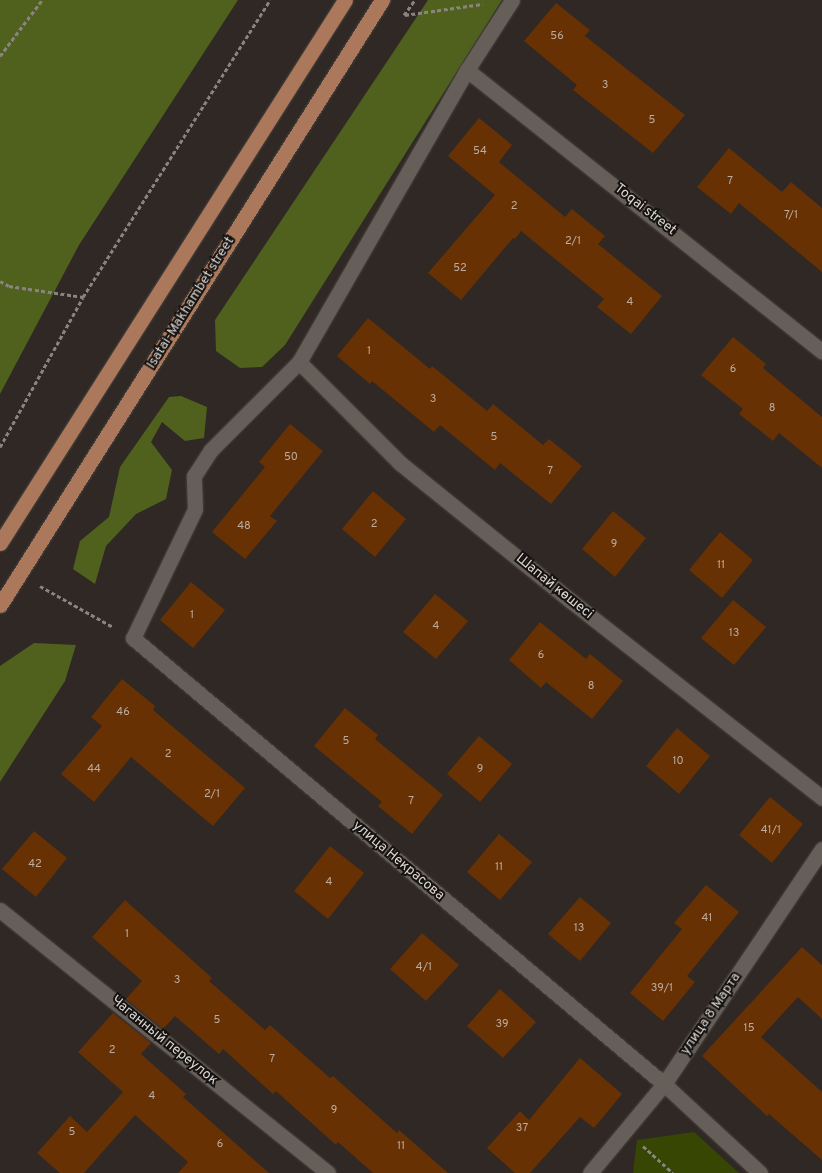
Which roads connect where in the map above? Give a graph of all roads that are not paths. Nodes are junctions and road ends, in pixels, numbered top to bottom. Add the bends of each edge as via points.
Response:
1 (345, 0) edge
2 (382, 0) edge
3 (512, 0) edge
4 (467, 70) junction
5 (822, 351) edge
6 (299, 362) junction
7 (0, 543) edge
8 (0, 605) edge
9 (822, 798) edge
10 (822, 849) edge
11 (0, 910) edge
12 (664, 1084) junction
13 (328, 1173) edge
14 (590, 1173) edge
15 (760, 1173) edge

1 - 7 main road
2 - 8 main road, Isatai-Makhambet street
3 - 4 street
4 - 5 street, Toqai street
4 - 6 street
6 - 9 street, Шапай көшесі via 400,463
6 - 12 street, улица Некрасова via 211,450 194,476 195,509 133,638
10 - 12 street, улица 8 Марта
11 - 13 street, Чаганный переулок
12 - 14 street, улица 8 Марта
12 - 15 street, улица Некрасова

